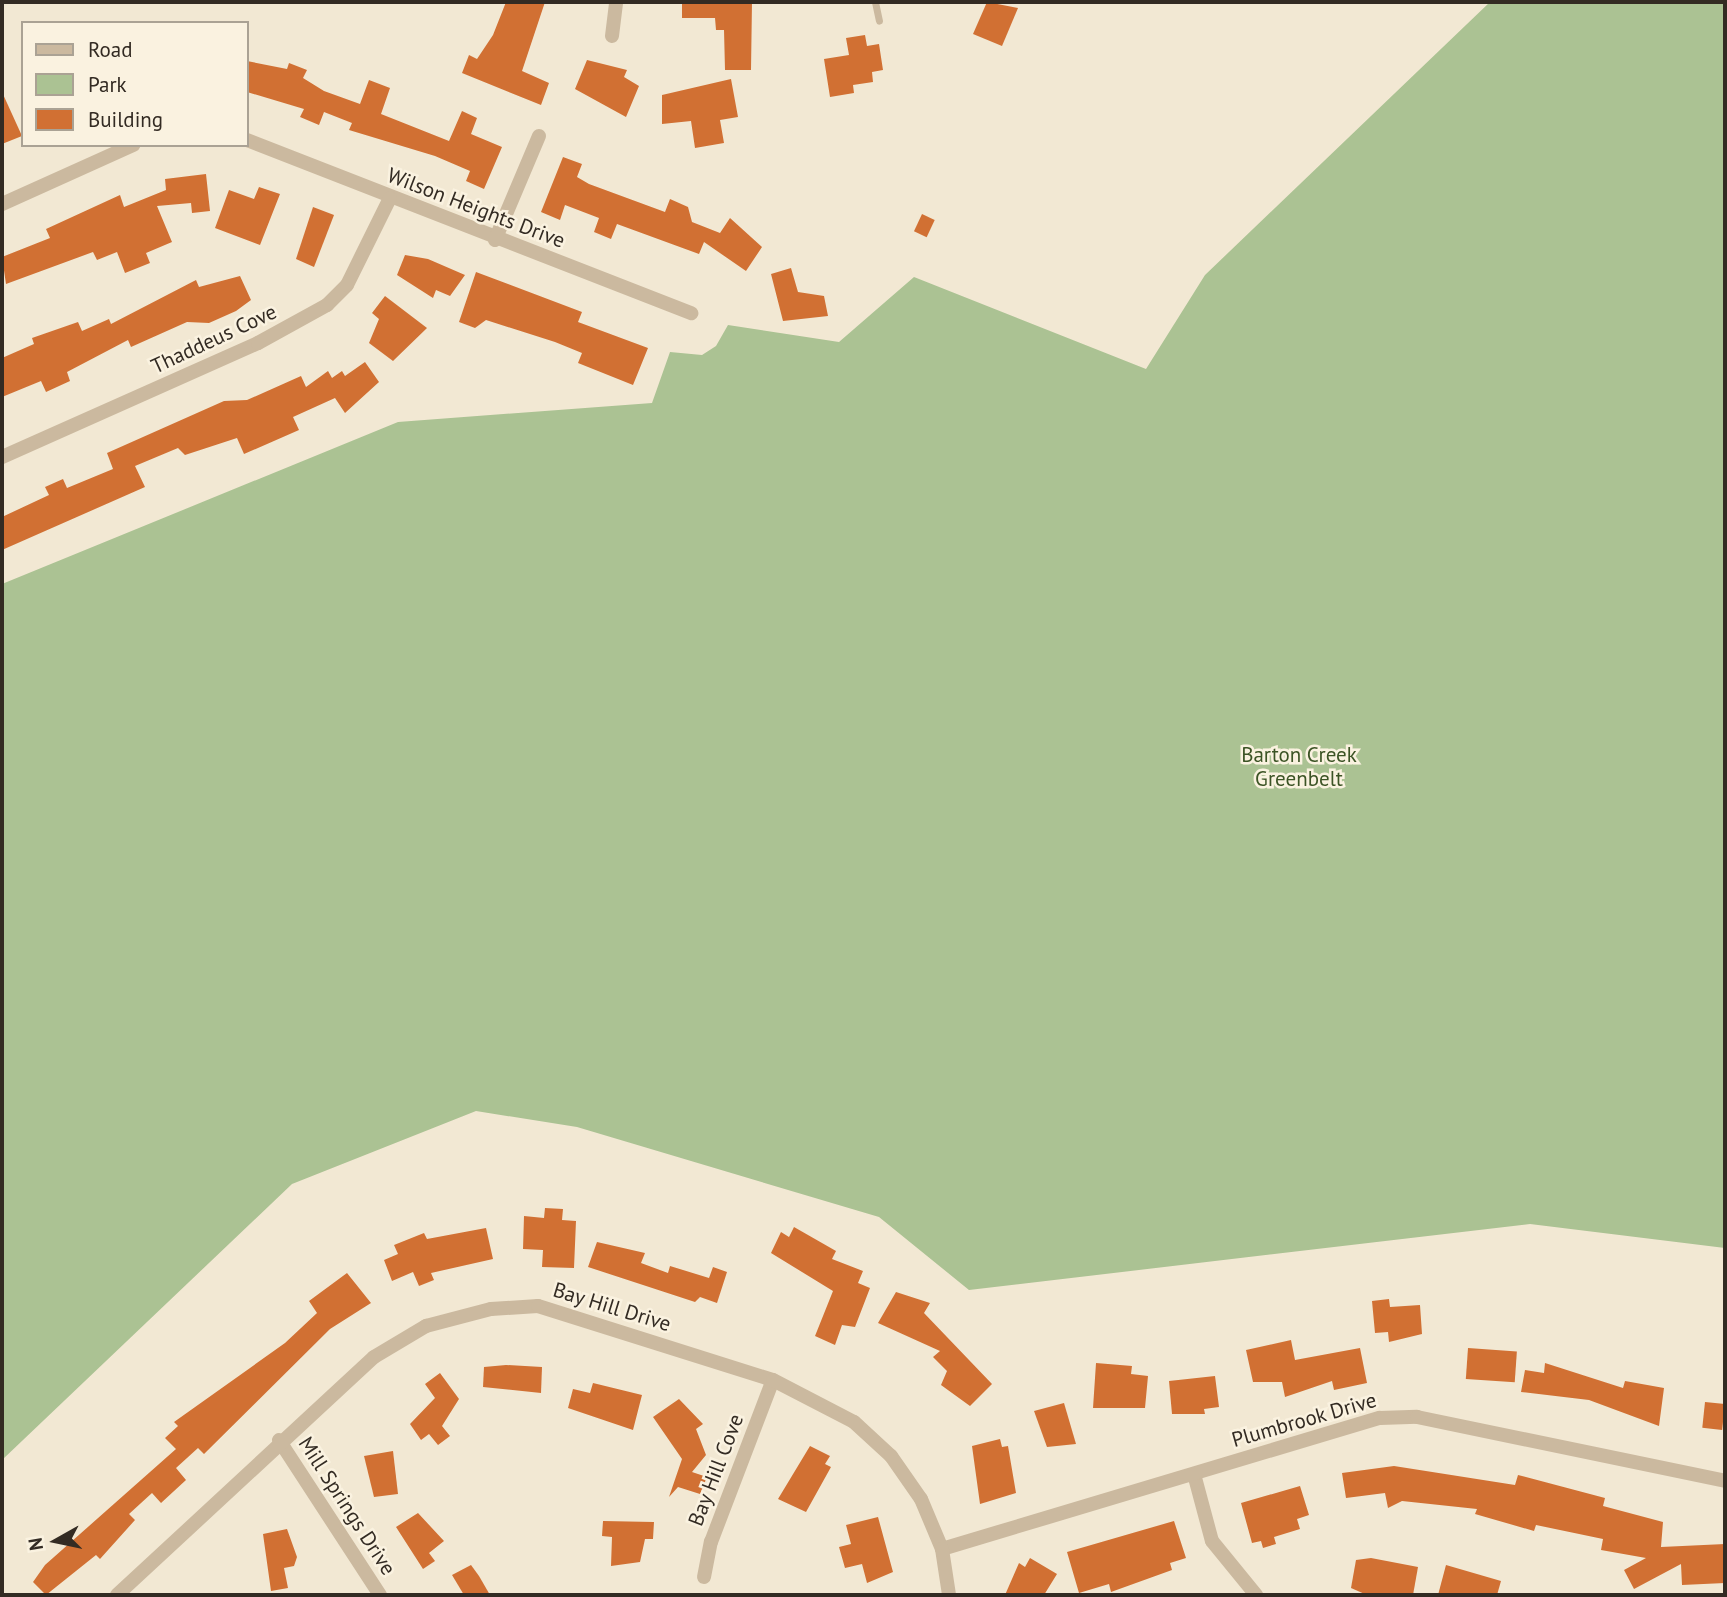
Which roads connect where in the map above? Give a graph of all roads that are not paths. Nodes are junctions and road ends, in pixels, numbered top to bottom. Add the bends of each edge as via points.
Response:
1 (616, 2) edge
2 (875, 2) edge
3 (878, 21) dead end
4 (612, 36) dead end
5 (539, 136) dead end
6 (248, 140) edge
7 (130, 147) edge
8 (390, 198) junction
9 (2, 204) edge
10 (495, 240) junction
11 (691, 313) dead end
12 (2, 457) edge
13 (773, 1380) junction
14 (279, 1440) junction
15 (1194, 1475) junction
16 (1725, 1481) edge
17 (942, 1549) junction
18 (704, 1577) dead end
19 (117, 1595) edge
20 (380, 1595) edge
21 (949, 1595) edge
22 (1256, 1595) edge

1 - 4 street
2 - 3 lane
5 - 10 street
6 - 8 street, Wilson Heights Drive
7 - 9 street
8 - 10 street, Wilson Heights Drive
8 - 12 street, Thaddeus Cove via 347,285 327,305 258,343
10 - 11 street, Wilson Heights Drive
13 - 14 street, Bay Hill Drive via 538,1306 491,1309 426,1326 374,1357
13 - 17 street, Bay Hill Drive via 844,1415 891,1456 921,1499
13 - 18 street, Bay Hill Cove via 711,1542
14 - 19 street, Bay Hill Drive
14 - 20 street, Mill Springs Drive
15 - 16 street, Plumbrook Drive via 1352,1424 1417,1417
15 - 17 street, Plumbrook Drive
15 - 22 street via 1212,1541
17 - 21 street, Bay Hill Drive

